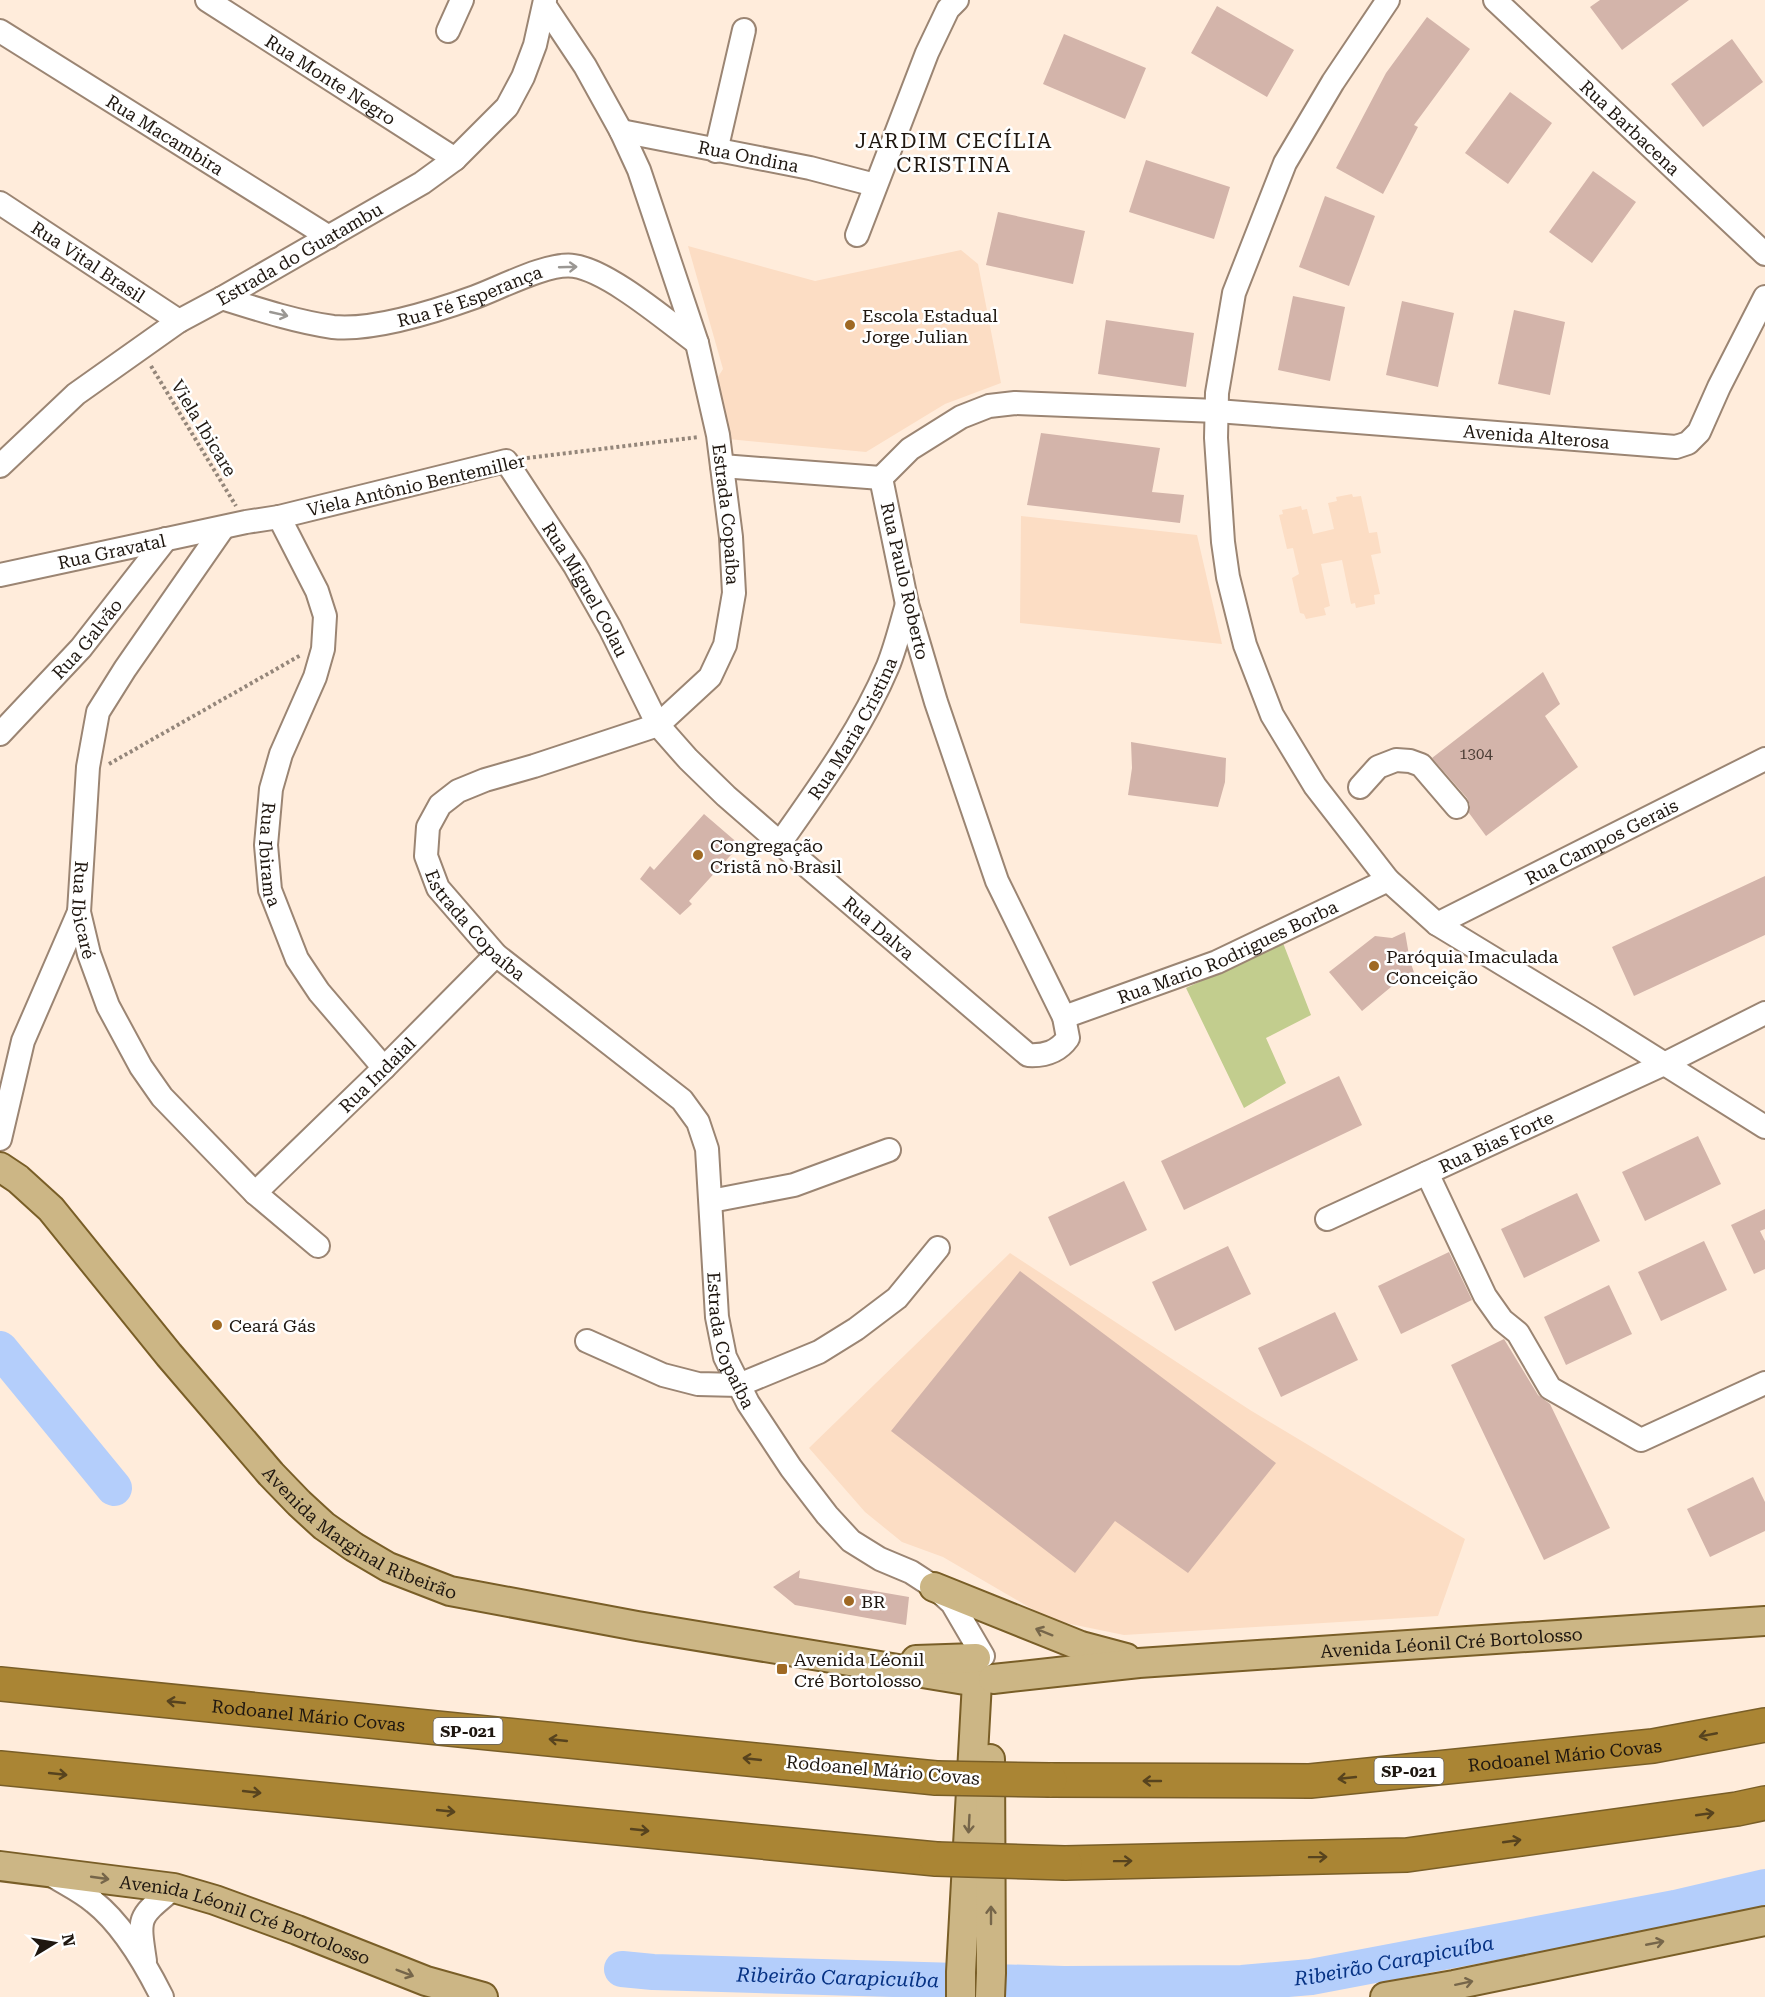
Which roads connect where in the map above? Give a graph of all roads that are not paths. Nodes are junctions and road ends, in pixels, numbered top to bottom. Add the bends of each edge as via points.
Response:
1 (207, 0) edge
2 (462, 0) edge
3 (957, 0) edge
4 (1388, 0) edge
5 (1495, 0) edge
6 (545, 3) edge
7 (448, 30) dead end
8 (744, 30) dead end
9 (0, 31) edge
10 (621, 131) junction
11 (716, 151) junction
12 (455, 159) junction
13 (875, 185) junction
14 (0, 203) edge
15 (857, 235) dead end
16 (329, 237) junction
17 (1765, 254) edge
18 (1765, 297) edge
19 (222, 298) junction
20 (179, 321) junction
21 (697, 343) junction
22 (1217, 411) junction
23 (506, 461) joint
24 (0, 466) edge
25 (722, 466) junction
26 (881, 478) junction
27 (279, 517) junction
28 (223, 528) junction
29 (166, 539) junction
30 (0, 575) edge
31 (908, 604) junction
32 (658, 724) junction
33 (0, 734) edge
34 (1765, 759) edge
35 (1360, 787) dead end
36 (1457, 807) dead end
37 (780, 843) junction
38 (1388, 880) junction
39 (79, 912) junction
40 (1437, 924) junction
41 (496, 955) junction
42 (1765, 1013) edge
43 (1064, 1017) junction
44 (1664, 1064) junction
45 (384, 1068) junction
46 (1765, 1127) edge
47 (0, 1139) edge
48 (889, 1150) dead end
49 (0, 1167) edge
50 (1427, 1173) junction
51 (255, 1193) junction
52 (711, 1201) junction
53 (1327, 1219) dead end
54 (318, 1246) dead end
55 (938, 1248) dead end
56 (587, 1341) dead end
57 (1765, 1383) edge
58 (739, 1385) junction
59 (934, 1587) junction
60 (1765, 1621) edge
61 (854, 1663) joint
62 (1139, 1663) junction
63 (985, 1669) junction
64 (0, 1684) edge
65 (1765, 1725) edge
66 (0, 1768) edge
67 (1765, 1803) edge
68 (0, 1866) edge
69 (45, 1871) junction
70 (174, 1888) junction
71 (1765, 1921) edge
72 (145, 1963) junction
73 (961, 1984) edge
74 (990, 1985) edge
75 (162, 1997) edge
76 (483, 1997) edge
77 (1386, 1997) edge

1 - 12 street, Rua Monte Negro
2 - 7 street
3 - 13 street via 948,9 927,53
4 - 22 street via 1285,162 1234,293
5 - 17 street, Rua Barbacena
6 - 10 street, Estrada Copaíba
6 - 12 street, Estrada do Guatambu via 535,45 507,107
8 - 11 street
9 - 16 street, Rua Macambira
10 - 11 street, Rua Ondina
10 - 21 street, Estrada Copaíba via 639,170
11 - 13 street, Rua Ondina via 810,168
12 - 16 street, Estrada do Guatambu via 422,183
13 - 15 street
14 - 20 street, Rua Vital Brasil
16 - 19 street, Estrada do Guatambu
18 - 22 street, Avenida Alterosa via 1699,432 1688,443 1676,447
19 - 20 street, Estrada do Guatambu
19 -> 21 street, Rua Fé Esperança via 333,327 362,327 473,297 542,270 573,266 594,272 633,295
20 - 24 street, Estrada do Guatambu via 76,394
21 - 25 street, Estrada Copaíba
22 - 26 street, Rua Paulo Roberto via 1015,403 988,406 961,417 910,449
22 - 38 street via 1223,542 1245,645 1272,715 1315,786
23 - 27 street, Viela Antônio Bentemiller
23 - 32 street, Rua Miguel Colau via 575,566
25 - 26 street
25 - 32 street, Estrada Copaíba via 734,593 725,645 710,677
26 - 31 street, Rua Paulo Roberto
27 - 28 street, Viela Antônio Bentemiller
27 - 45 street, Rua Ibirama via 317,591 325,616 315,678 281,754 271,789 266,845 270,890 297,959 319,992
28 - 29 street, Rua Gravatal
28 - 39 street, Rua Ibicaré via 98,712 87,776
29 - 30 street, Rua Gravatal
29 - 33 street, Rua Galvão via 81,648
31 - 37 street, Rua Maria Cristina via 889,664 871,702 841,755
31 - 43 street, Rua Paulo Roberto via 936,702 997,881
32 - 37 street, Rua Dalva via 688,759
32 - 41 street, Estrada Copaíba via 485,780 458,791 440,805 428,827 426,856 434,878 438,888
34 - 40 street, Rua Campos Gerais
35 - 36 street via 1378,767 1396,760 1410,761 1421,765
37 - 43 street, Rua Dalva via 1028,1055 1042,1056 1063,1045 1068,1038
38 - 40 street
38 - 43 street, Rua Mario Rodrigues Borba via 1217,962
39 - 47 street via 22,1041
39 - 51 street, Rua Ibicaré via 88,954 108,1006 141,1067 162,1097
40 - 44 street
41 - 45 street, Rua Indaial
41 - 52 street, Estrada Copaíba via 682,1100 698,1122 707,1149
42 - 44 street, Rua Bias Forte
44 - 46 street
44 - 50 street, Rua Bias Forte
45 - 51 street, Rua Indaial
48 - 52 street via 794,1185
49 - 61 main road, Avenida Marginal Ribeirão via 51,1209 271,1474 324,1526 388,1567 450,1591
50 - 53 street, Rua Bias Forte
50 - 57 street via 1485,1296 1502,1320 1518,1333 1550,1388 1641,1440
51 - 54 street, Rua Ibicaré
52 - 58 street, Estrada Copaíba via 717,1317 725,1357
55 - 58 street via 897,1298 856,1329 819,1352
56 - 58 street via 663,1375 698,1384
58 - 59 street, Estrada Copaíba via 791,1468 851,1541
62 -> 59 main road via 1081,1647
59 - 63 street, Estrada Copaíba via 952,1603
60 - 62 main road, Avenida Léonil Cré Bortolosso
61 - 63 main road, Avenida Léonil Cré Bortolosso
62 - 63 main road, Avenida Léonil Cré Bortolosso
63 -> 73 main road
74 -> 63 main road
65 -> 64 highway, Rodoanel Mário Covas / SP-021, bridge via 1653,1746 1310,1781 936,1778
66 -> 67 highway, bridge via 936,1859 1065,1863 1407,1855
68 - 69 main road, Avenida Léonil Cré Bortolosso
69 -> 70 main road, Avenida Léonil Cré Bortolosso
69 - 72 street via 94,1902
70 - 72 street via 145,1911 141,1923
70 -> 76 main road, Avenida Léonil Cré Bortolosso via 297,1930 426,1981
77 -> 71 main road
72 - 75 street

